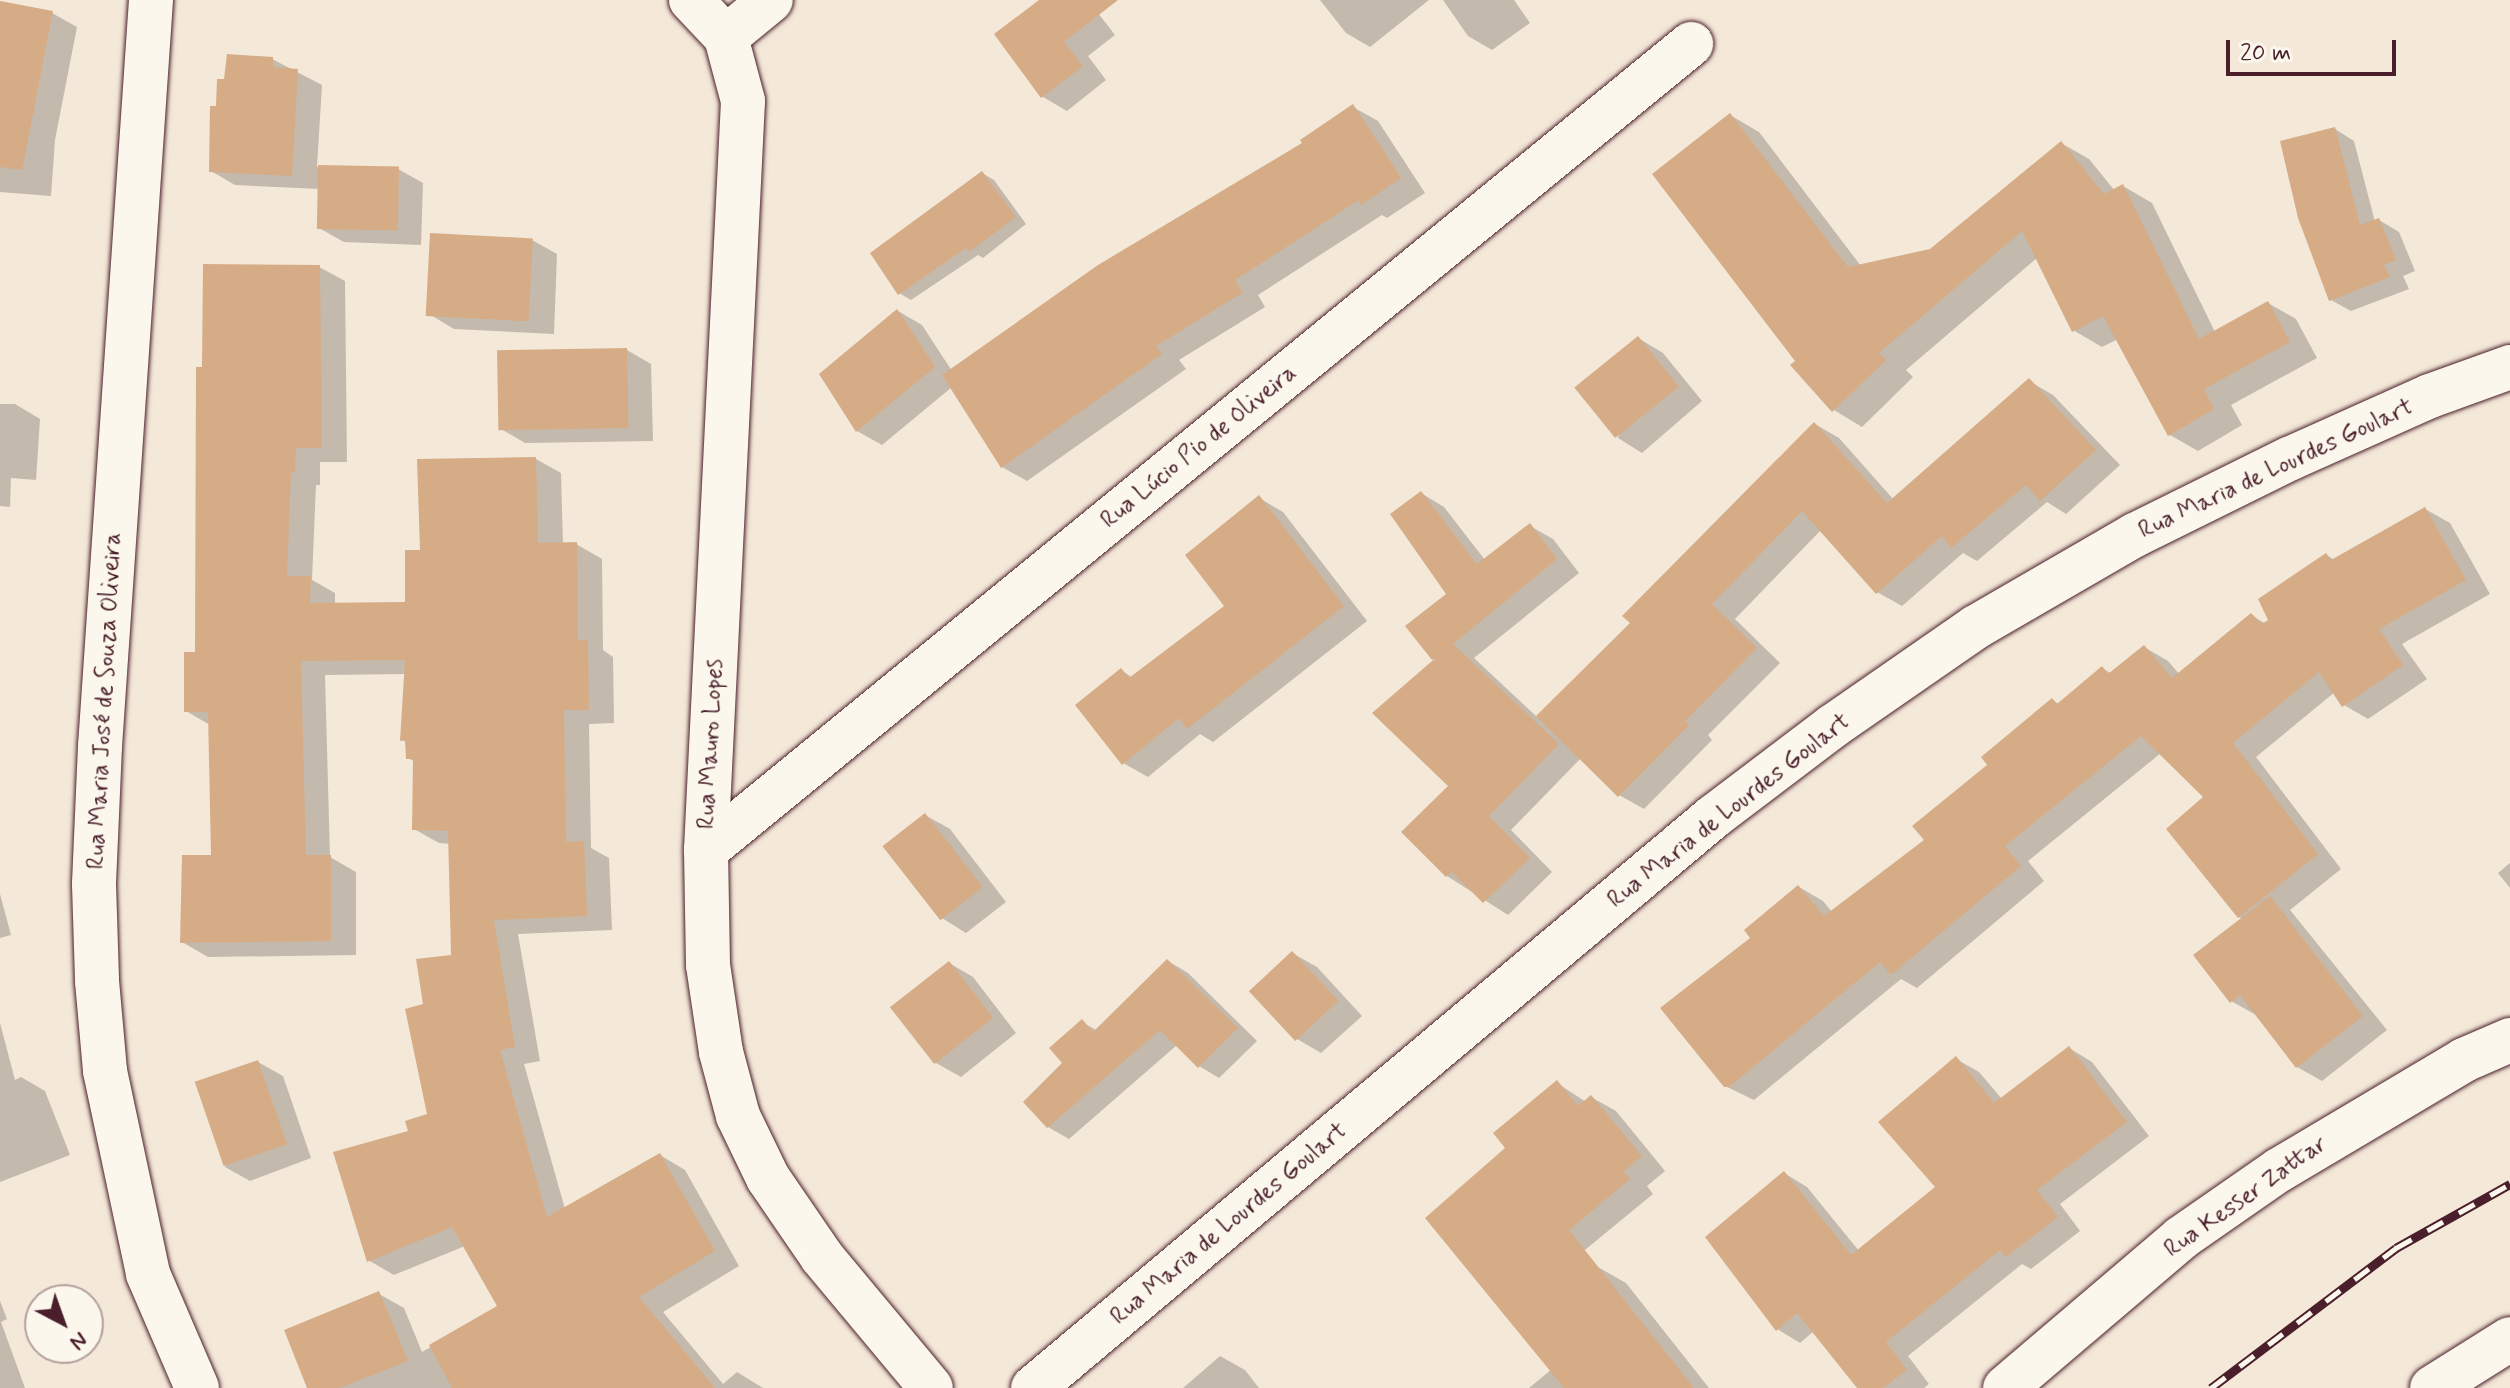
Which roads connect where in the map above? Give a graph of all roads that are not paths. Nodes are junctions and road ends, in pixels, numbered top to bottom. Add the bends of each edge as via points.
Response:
1 (151, 0) edge
2 (691, 0) edge
3 (771, 0) edge
4 (726, 37) junction
5 (1691, 44) dead end
6 (2510, 367) edge
7 (706, 850) junction
8 (2510, 1040) edge
9 (2510, 1339) edge
10 (197, 1388) edge
11 (931, 1388) edge
12 (1033, 1388) edge
13 (2005, 1388) edge
14 (2432, 1388) edge

1 - 10 street, Rua Maria José de Souza Oliveira via 100,746 94,884 97,981 105,1071 148,1274
2 - 4 street
3 - 4 street
4 - 7 street, Rua Mauro Lopes via 743,101
5 - 7 street, Rua Lúcio Pio de Oliveira
6 - 12 street, Rua Maria de Lourdes Goulart via 2303,453 2135,535 1976,627 1713,817
7 - 11 street, Rua Mauro Lopes via 708,965 721,1052 738,1116 768,1178 822,1257
8 - 13 street, Rua Kesser Zattar via 2437,1075 2279,1170 2181,1238
9 - 14 street

